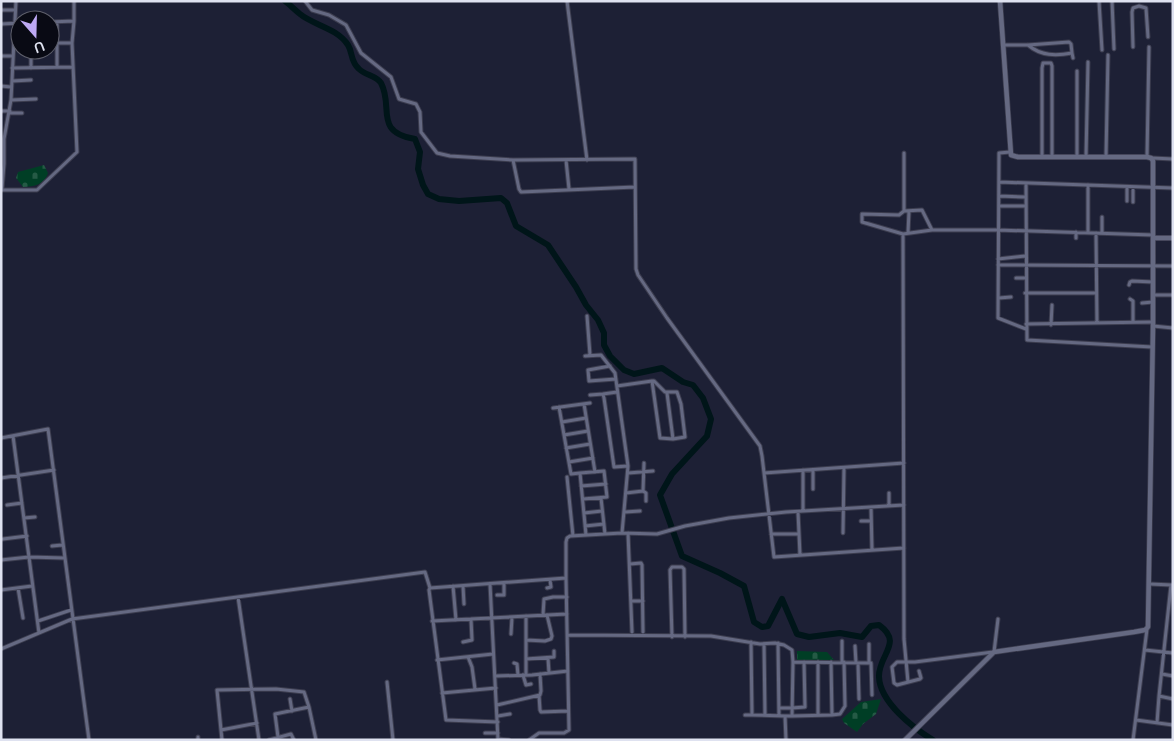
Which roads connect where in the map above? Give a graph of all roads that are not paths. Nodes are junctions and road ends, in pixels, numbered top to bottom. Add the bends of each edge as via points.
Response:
1 (16, 1) edge
2 (74, 1) edge
3 (305, 1) edge
4 (567, 1) edge
5 (1000, 1) edge
6 (1099, 1) edge
7 (1112, 1) edge
8 (1139, 4) edge
9 (15, 10) edge
10 (74, 21) junction
11 (60, 22) edge
12 (1148, 37) dead end
13 (72, 43) junction
14 (60, 44) edge
15 (1003, 45) junction
16 (1028, 45) junction
17 (1133, 47) dead end
18 (1149, 48) dead end
19 (1114, 49) dead end
20 (1102, 50) dead end
21 (1072, 53) junction
22 (1108, 55) dead end
23 (1073, 58) dead end
24 (13, 60) edge
25 (31, 60) edge
26 (57, 60) edge
27 (1088, 62) dead end
28 (73, 66) junction
29 (57, 67) junction
30 (12, 68) junction
31 (31, 68) junction
32 (1077, 71) dead end
33 (31, 80) dead end
34 (12, 81) junction
35 (1, 86) edge
36 (11, 87) junction
37 (36, 99) dead end
38 (11, 100) junction
39 (1, 111) edge
40 (10, 112) junction
41 (22, 113) dead end
42 (1043, 136) junction
43 (1052, 136) junction
44 (1010, 152) junction
45 (904, 153) dead end
46 (1086, 156) junction
47 (1042, 157) junction
48 (1052, 157) junction
49 (1077, 157) junction
50 (1106, 157) junction
51 (1149, 158) junction
52 (586, 159) junction
53 (1173, 159) edge
54 (513, 160) junction
55 (566, 160) junction
56 (999, 182) junction
57 (1026, 183) junction
58 (1088, 185) junction
59 (634, 187) junction
60 (1127, 187) junction
61 (1133, 187) junction
62 (1152, 187) junction
63 (1173, 188) edge
64 (569, 189) junction
65 (2, 190) edge
66 (999, 196) junction
67 (1026, 197) junction
68 (1127, 201) dead end
69 (1133, 202) dead end
70 (999, 206) junction
71 (1026, 206) junction
72 (904, 211) junction
73 (909, 211) junction
74 (1102, 217) dead end
75 (932, 230) junction
76 (998, 230) junction
77 (1025, 230) junction
78 (1076, 232) junction
79 (908, 233) junction
80 (1088, 233) junction
81 (1096, 233) junction
82 (1102, 233) junction
83 (903, 234) junction
84 (1153, 237) junction
85 (1076, 238) dead end
86 (1173, 238) edge
87 (1025, 256) junction
88 (998, 259) junction
89 (998, 265) junction
90 (1025, 265) junction
91 (1096, 265) junction
92 (1173, 266) edge
93 (1153, 267) junction
94 (1016, 278) dead end
95 (1025, 278) junction
96 (1153, 282) junction
97 (1129, 285) dead end
98 (1025, 293) junction
99 (1096, 293) junction
100 (1153, 295) junction
101 (1173, 295) edge
102 (1011, 297) dead end
103 (999, 298) junction
104 (1130, 299) dead end
105 (1153, 302) junction
106 (1142, 304) dead end
107 (1052, 305) dead end
108 (587, 316) dead end
109 (1133, 322) junction
110 (1097, 323) junction
111 (1026, 324) junction
112 (1051, 324) junction
113 (1153, 324) junction
114 (1173, 328) edge
115 (1026, 329) junction
116 (1152, 347) junction
117 (590, 355) junction
118 (585, 356) dead end
119 (610, 366) junction
120 (616, 379) junction
121 (652, 381) junction
122 (617, 386) junction
123 (617, 392) junction
124 (667, 393) junction
125 (604, 394) junction
126 (590, 395) dead end
127 (590, 403) dead end
128 (584, 404) junction
129 (559, 407) junction
130 (553, 408) dead end
131 (586, 418) junction
132 (562, 422) junction
133 (588, 431) junction
134 (564, 435) junction
135 (13, 436) junction
136 (1, 438) edge
137 (673, 439) junction
138 (590, 444) junction
139 (566, 448) junction
140 (593, 458) junction
141 (569, 462) junction
142 (644, 463) dead end
143 (904, 463) junction
144 (628, 466) junction
145 (844, 468) junction
146 (54, 470) junction
147 (653, 470) dead end
148 (803, 470) junction
149 (813, 470) junction
150 (644, 471) junction
151 (595, 472) junction
152 (580, 473) junction
153 (628, 473) junction
154 (764, 473) junction
155 (18, 475) junction
156 (1, 478) edge
157 (567, 478) dead end
158 (606, 484) junction
159 (581, 486) junction
160 (813, 489) dead end
161 (643, 491) junction
162 (626, 493) junction
163 (889, 493) dead end
164 (601, 498) junction
165 (582, 500) junction
166 (646, 501) dead end
167 (22, 503) junction
168 (6, 505) dead end
169 (904, 505) junction
170 (890, 506) junction
171 (871, 507) junction
172 (843, 509) junction
173 (602, 511) junction
174 (640, 511) dead end
175 (584, 512) junction
176 (625, 512) junction
177 (798, 512) junction
178 (803, 512) junction
179 (768, 514) junction
180 (35, 517) dead end
181 (24, 518) junction
182 (861, 521) dead end
183 (870, 521) junction
184 (604, 524) junction
185 (585, 526) junction
186 (622, 533) junction
187 (628, 533) junction
188 (843, 533) dead end
189 (605, 534) junction
190 (771, 534) junction
191 (798, 534) junction
192 (586, 535) junction
193 (26, 536) junction
194 (573, 536) junction
195 (3, 539) dead end
196 (62, 545) junction
197 (52, 546) dead end
198 (904, 548) junction
199 (872, 550) junction
200 (800, 555) junction
201 (30, 557) junction
202 (64, 558) junction
203 (1, 559) edge
204 (630, 564) junction
205 (566, 578) junction
206 (550, 580) junction
207 (504, 583) junction
208 (490, 584) junction
209 (1150, 584) junction
210 (1172, 585) edge
211 (32, 586) junction
212 (453, 586) junction
213 (463, 586) junction
214 (18, 588) junction
215 (430, 588) junction
216 (547, 588) dead end
217 (1, 590) edge
218 (497, 595) dead end
219 (238, 597) junction
220 (567, 597) junction
221 (630, 601) junction
222 (643, 601) junction
223 (464, 604) dead end
224 (71, 610) junction
225 (1171, 610) edge
226 (567, 614) junction
227 (545, 615) junction
228 (526, 616) junction
229 (512, 617) junction
230 (23, 618) dead end
231 (491, 618) junction
232 (471, 619) junction
233 (998, 619) dead end
234 (38, 620) junction
235 (72, 620) junction
236 (456, 620) junction
237 (432, 621) junction
238 (1147, 628) junction
239 (632, 632) dead end
240 (643, 632) dead end
241 (40, 633) junction
242 (511, 634) dead end
243 (568, 635) junction
244 (672, 637) junction
245 (685, 637) junction
246 (526, 640) junction
247 (842, 641) dead end
248 (463, 642) dead end
249 (751, 642) junction
250 (778, 643) junction
251 (764, 644) junction
252 (869, 644) dead end
253 (855, 646) dead end
254 (2, 648) edge
255 (1145, 650) junction
256 (554, 651) dead end
257 (993, 652) junction
258 (1165, 652) junction
259 (1173, 653) edge
260 (493, 654) junction
261 (468, 657) junction
262 (548, 658) junction
263 (526, 659) junction
264 (437, 660) junction
265 (905, 661) junction
266 (793, 662) junction
267 (804, 662) junction
268 (818, 662) junction
269 (831, 662) junction
270 (843, 662) junction
271 (514, 663) dead end
272 (857, 663) junction
273 (869, 663) junction
274 (568, 671) junction
275 (919, 671) dead end
276 (549, 673) junction
277 (540, 674) junction
278 (1162, 674) junction
279 (523, 675) junction
280 (495, 676) junction
281 (1173, 676) edge
282 (387, 682) dead end
283 (908, 682) junction
284 (531, 684) dead end
285 (496, 688) junction
286 (252, 689) junction
287 (475, 689) junction
288 (442, 692) junction
289 (539, 695) junction
290 (872, 696) dead end
291 (1159, 696) junction
292 (290, 699) dead end
293 (859, 699) dead end
294 (1173, 699) edge
295 (497, 705) junction
296 (310, 707) junction
297 (778, 708) junction
298 (792, 708) junction
299 (292, 711) junction
300 (568, 711) junction
301 (510, 714) dead end
302 (746, 715) dead end
303 (752, 715) junction
304 (766, 715) junction
305 (818, 715) junction
306 (832, 715) junction
307 (498, 716) junction
308 (779, 716) junction
309 (785, 716) junction
310 (792, 716) junction
311 (1136, 720) junction
312 (498, 722) junction
313 (257, 723) junction
314 (1157, 723) junction
315 (1173, 725) edge
316 (221, 730) junction
317 (485, 733) dead end
318 (498, 733) junction
319 (278, 737) junction
320 (498, 739) edge
321 (88, 740) edge
322 (222, 740) edge
323 (259, 740) edge
324 (269, 740) edge
325 (294, 740) edge
326 (316, 740) edge
327 (393, 740) edge
328 (509, 740) edge
329 (529, 740) edge
330 (786, 740) edge
331 (905, 740) edge
332 (1133, 740) edge

1 - 9 street
2 - 10 street
3 - 54 street via 312,10 346,25 361,53 391,77 399,99 416,104 420,112 421,132 437,153
4 - 52 street
5 - 15 main road
6 - 20 street
7 - 19 street
8 - 12 street via 1146,8
8 - 17 street via 1132,10
10 - 11 street
10 - 13 street
13 - 14 street
13 - 28 street
15 - 16 street
15 - 44 main road
16 - 21 street via 1048,55
16 - 21 street via 1069,42
18 - 51 street
21 - 23 street
22 - 50 street
24 - 30 street
25 - 31 street
26 - 29 street
27 - 46 street
28 - 29 street
28 - 65 street via 76,152 38,190
29 - 31 street
30 - 31 street
30 - 34 street
32 - 49 street
33 - 34 street
34 - 36 street
35 - 36 street
36 - 38 street
37 - 38 street
38 - 40 street
39 - 40 street
40 - 41 street
40 - 65 street via 4,139
42 - 43 street
42 - 43 street via 1043,63 1052,64
42 - 47 street
43 - 48 street
44 - 47 main road via 1015,157
44 - 56 street via 999,154
45 - 72 street
46 - 49 main road
46 - 50 main road
47 - 48 main road
48 - 49 main road
50 - 51 main road
51 - 53 street
51 - 62 main road via 1153,163
52 - 55 street
52 - 59 street via 635,159
54 - 55 street
54 - 64 street via 521,192
55 - 64 street
56 - 57 street
56 - 66 street
57 - 58 street
57 - 67 street
58 - 60 street
58 - 80 street
59 - 64 street
59 - 154 street via 638,275 758,442
60 - 61 street
60 - 68 street
61 - 62 street
61 - 69 street
62 - 63 street
62 - 84 main road
66 - 67 street
66 - 70 street
67 - 71 street
70 - 71 street
70 - 76 street
71 - 77 street
72 - 73 street
72 - 83 street via 899,215 863,213 862,220
73 - 75 street via 923,211
73 - 79 street
74 - 82 street
75 - 76 street
75 - 79 street
76 - 77 street
76 - 88 street
77 - 78 street
77 - 87 street
78 - 80 street
78 - 85 street
79 - 83 street
80 - 81 street
81 - 82 street
81 - 91 street
82 - 84 street
83 - 143 street
84 - 86 main road
84 - 93 main road
87 - 88 street
87 - 90 street
88 - 89 street
89 - 90 street
89 - 103 street
90 - 91 street
90 - 95 street
91 - 93 street
91 - 99 street
92 - 93 street
93 - 96 main road
94 - 95 street
95 - 98 street
96 - 97 street via 1132,281
96 - 100 main road
98 - 99 street
98 - 111 street
99 - 110 street
100 - 101 street
100 - 105 main road
102 - 103 street
103 - 115 street via 998,318
104 - 109 street via 1133,301
105 - 106 street
105 - 113 main road
107 - 112 street
108 - 117 street
109 - 110 street
109 - 113 street
110 - 112 street
111 - 112 street
111 - 115 street
113 - 114 street
113 - 116 main road
115 - 116 street via 1027,340
116 - 209 main road
117 - 118 street
117 - 119 street via 601,355
119 - 120 street
119 - 120 street via 588,370 589,381
120 - 122 street
121 - 122 street
121 - 124 street
121 - 137 street via 660,438
122 - 123 street
123 - 125 street
123 - 144 street
124 - 137 street
124 - 137 street via 678,392 686,435
125 - 126 street
125 - 144 street via 614,467
127 - 128 street
128 - 129 street
128 - 131 street
129 - 130 street
129 - 132 street
131 - 132 street
131 - 133 street
132 - 134 street
133 - 134 street
133 - 138 street
134 - 139 street
135 - 136 street
135 - 146 street via 48,429
135 - 155 street
138 - 139 street
138 - 140 street
139 - 141 street
140 - 141 street
140 - 151 street
141 - 152 street via 571,474
142 - 150 street
143 - 145 street
143 - 169 street
144 - 153 street
145 - 149 street
145 - 172 street
146 - 155 street
146 - 196 street
147 - 150 street
148 - 149 street
148 - 154 street
148 - 178 street
149 - 160 street
150 - 153 street
150 - 161 street
151 - 152 street
151 - 158 street via 604,471
152 - 159 street
153 - 162 street
154 - 179 street
155 - 156 street
155 - 167 street
157 - 194 street
158 - 159 street
158 - 164 street via 607,497
159 - 165 street
161 - 162 street
161 - 166 street
162 - 176 street
163 - 170 street
164 - 165 street
164 - 173 street
165 - 175 street
167 - 168 street
167 - 181 street
169 - 170 street
169 - 198 street
170 - 171 street
171 - 172 street
171 - 183 street
172 - 178 street
172 - 188 street
173 - 175 street
173 - 184 street
174 - 176 street
175 - 185 street
176 - 186 street
177 - 178 street
177 - 179 street
177 - 191 street
179 - 187 street via 651,534
179 - 190 street
180 - 181 street
181 - 193 street
182 - 183 street
183 - 199 street
184 - 185 street
184 - 189 street
185 - 192 street
186 - 187 street
186 - 189 street
187 - 204 street
189 - 192 street
190 - 191 street
190 - 200 street via 774,557
191 - 200 street
192 - 194 street
193 - 195 street
193 - 201 street
194 - 205 street via 566,540
196 - 197 street
196 - 202 street
198 - 199 street
198 - 265 street
199 - 200 street
201 - 202 street
201 - 203 street
201 - 211 street
202 - 224 street
204 - 221 street
204 - 222 street via 642,564
205 - 206 street
205 - 220 street
206 - 207 street
206 - 216 street via 551,587
207 - 208 street
207 - 218 street via 504,594
208 - 213 street
208 - 231 street
209 - 210 street
209 - 238 main road
210 - 225 street
211 - 214 street
211 - 234 street
212 - 213 street
212 - 215 street
212 - 236 street
213 - 223 street
214 - 217 street
214 - 230 street
215 - 219 street via 426,572
215 - 237 street
219 - 235 street
219 - 286 street
220 - 226 street
220 - 227 street via 544,599
221 - 222 street
221 - 239 street
222 - 240 street
224 - 234 street
224 - 235 street
225 - 258 street
226 - 227 street
226 - 243 street
227 - 228 street
227 - 246 street via 551,639
228 - 229 street
228 - 246 street
229 - 231 street
229 - 242 street
231 - 232 street
231 - 260 street
232 - 236 street
232 - 248 street via 472,641
233 - 257 street
234 - 241 street
235 - 241 street
235 - 321 street
236 - 237 street
237 - 264 street
238 - 255 street
238 - 257 main road
241 - 254 street
243 - 244 street
243 - 274 street
244 - 245 street
244 - 245 street via 670,570 682,567
245 - 249 street
246 - 263 street
247 - 270 street
249 - 251 street
249 - 303 street
250 - 251 street
250 - 266 street via 792,650
250 - 297 street
251 - 304 street
252 - 273 street
253 - 272 street
255 - 258 street
255 - 311 street
256 - 262 street via 555,656
257 - 265 street
257 - 331 main road
258 - 259 street
258 - 278 street
260 - 261 street
260 - 280 street
261 - 264 street
261 - 287 street
262 - 263 street
262 - 276 street
263 - 279 street
264 - 288 street
265 - 283 street
265 - 283 street via 892,665 894,682 896,685
266 - 267 street
266 - 298 street
267 - 268 street
267 - 298 street via 805,707
268 - 269 street
268 - 305 street
269 - 270 street
269 - 306 street
270 - 272 street
270 - 306 street via 845,706 840,714
271 - 279 street
272 - 273 street
272 - 293 street
273 - 290 street
274 - 276 street
274 - 300 street
275 - 283 street via 921,679
276 - 277 street
277 - 279 street
277 - 289 street
278 - 281 street
278 - 291 street
279 - 280 street
279 - 284 street via 525,684
280 - 285 street
282 - 327 street
285 - 287 street
285 - 295 street
286 - 296 street via 303,690
286 - 313 street
286 - 316 street via 217,690
287 - 288 street
288 - 312 street via 444,716 448,720
289 - 295 street
289 - 300 street via 541,712
291 - 294 street
291 - 314 street
292 - 299 street
295 - 307 street
296 - 299 street
296 - 326 street
297 - 298 street
297 - 308 street
298 - 310 street
299 - 319 street via 275,715
300 - 329 street via 569,728 566,732 539,733
301 - 307 street
302 - 303 street
303 - 304 street
304 - 308 street
305 - 306 street
305 - 310 street
307 - 312 street
308 - 309 street
309 - 310 street
309 - 330 street
311 - 314 street
311 - 332 street
312 - 318 street
313 - 316 street
313 - 323 street
314 - 315 street
316 - 322 street
317 - 318 street
318 - 320 street
319 - 324 street
319 - 325 street via 291,734
320 - 328 street

